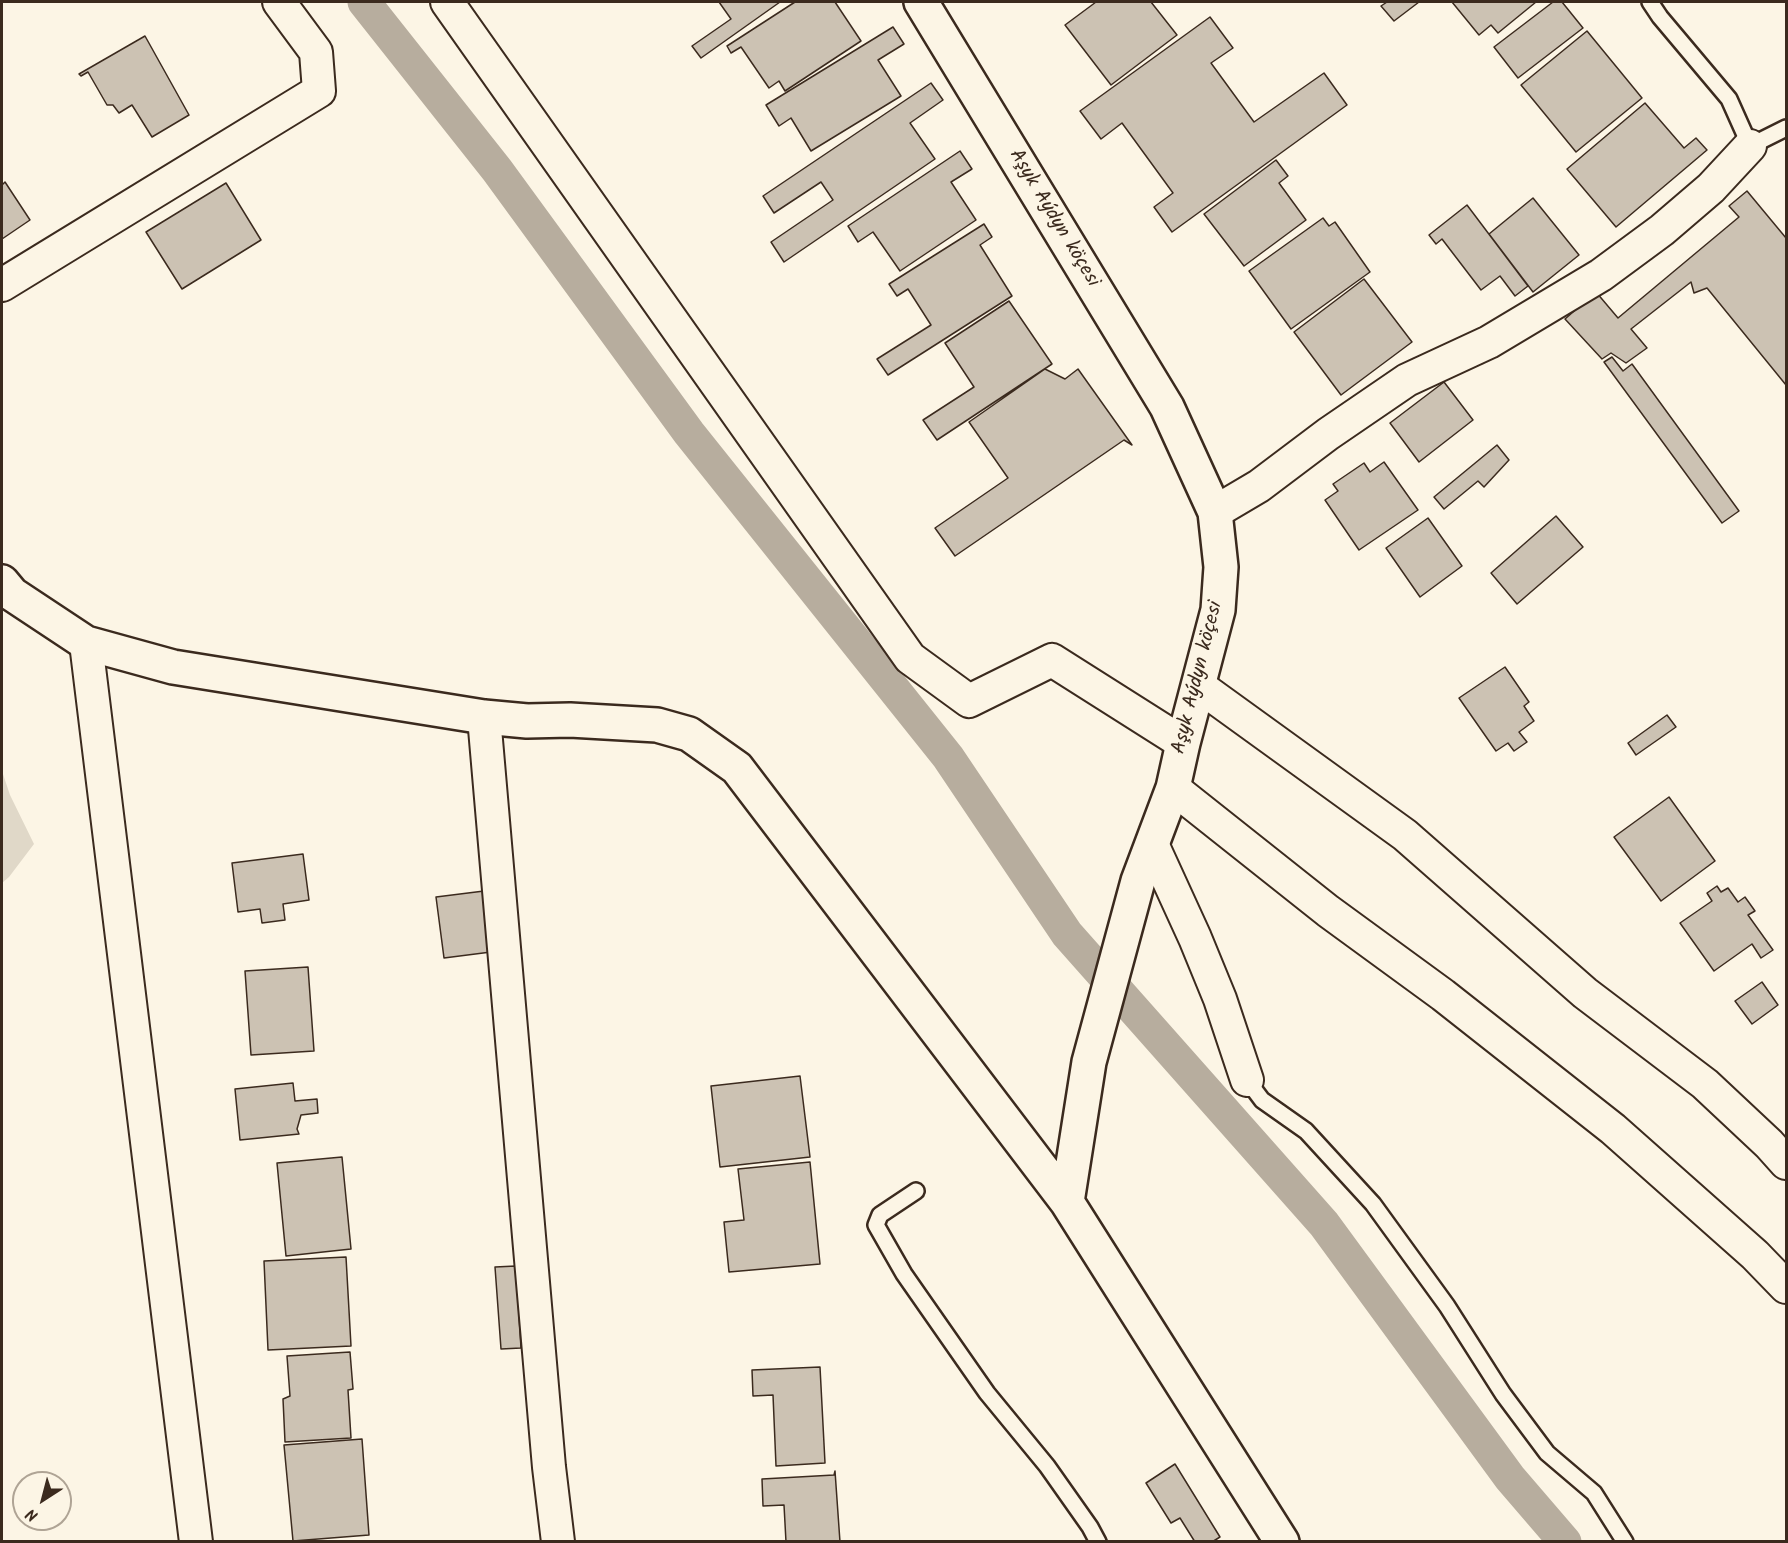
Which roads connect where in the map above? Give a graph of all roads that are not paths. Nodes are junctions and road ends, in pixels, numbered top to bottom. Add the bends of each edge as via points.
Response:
1 (279, 2) edge
2 (447, 2) edge
3 (921, 2) edge
4 (1650, 2) edge
5 (1786, 128) edge
6 (1750, 146) junction
7 (2, 285) edge
8 (1215, 512) junction
9 (2, 582) edge
10 (86, 643) junction
11 (1199, 686) junction
12 (484, 717) junction
13 (1183, 743) junction
14 (1173, 788) junction
15 (1152, 844) junction
16 (1247, 1080) joint
17 (1786, 1163) edge
18 (916, 1191) dead end
19 (1067, 1202) junction
20 (1786, 1287) edge
21 (196, 1542) edge
22 (558, 1542) edge
23 (1098, 1542) edge
24 (1282, 1542) edge
25 (1625, 1542) edge

1 - 7 street via 316,51 320,91
2 - 13 street via 910,658 969,701 1052,660
3 - 8 main road, Aşyk Aýdyn köçesi via 1167,407
4 - 6 lane via 1729,99
5 - 6 lane
6 - 8 street via 1711,188 1601,275 1489,342 1407,380 1259,486
8 - 11 main road, Aşyk Aýdyn köçesi via 1221,567 1218,610
9 - 10 main road via 12,594
10 - 12 main road via 173,667
10 - 21 street
11 - 13 main road, Aşyk Aýdyn köçesi
11 - 17 street via 1406,835 1585,993 1705,1084
12 - 19 main road via 657,725 689,734 737,768
12 - 22 street
13 - 14 main road, Aşyk Aýdyn köçesi
14 - 15 main road, Aşyk Aýdyn köçesi
14 - 20 street via 1613,1129 1755,1254
15 - 16 street via 1220,999
15 - 19 main road, Aşyk Aýdyn köçesi via 1138,881 1089,1062
16 - 25 lane via 1262,1100 1306,1131 1373,1204 1447,1306 1503,1394 1547,1453 1594,1493
18 - 23 lane via 880,1215 876,1225 904,1274 987,1394 1047,1467
19 - 24 main road

